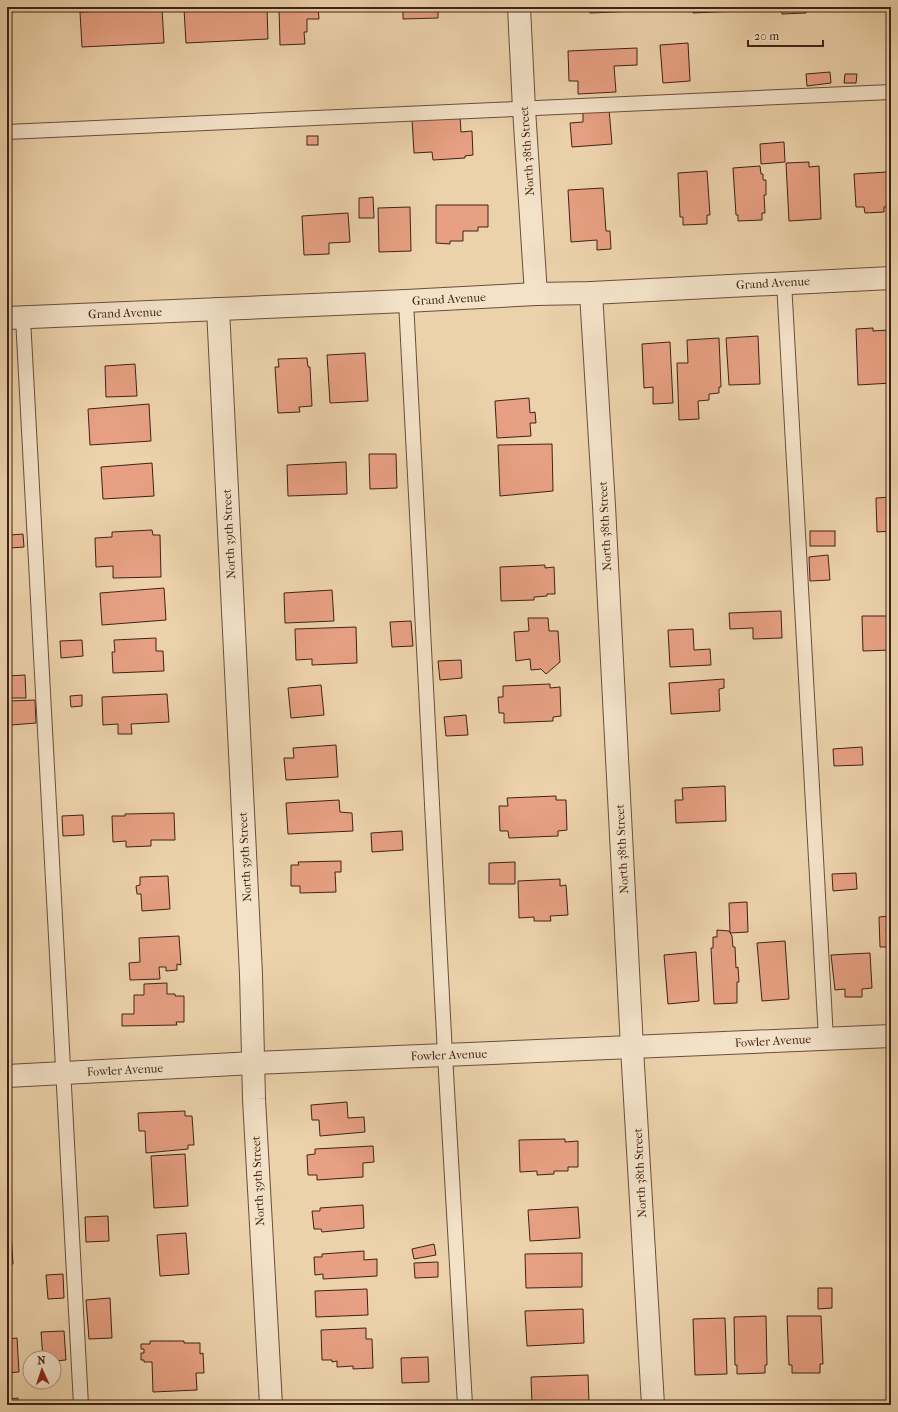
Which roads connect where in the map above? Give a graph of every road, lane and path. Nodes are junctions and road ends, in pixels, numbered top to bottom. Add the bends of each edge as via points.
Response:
1 (519, 7) edge
2 (891, 92) edge
3 (524, 109) junction
4 (7, 132) edge
5 (891, 278) edge
6 (784, 282) junction
7 (591, 293) junction
8 (536, 294) junction
9 (406, 301) junction
10 (218, 309) junction
11 (15, 318) edge
12 (891, 1036) edge
13 (826, 1039) junction
14 (632, 1048) junction
15 (445, 1055) junction
16 (254, 1063) junction
17 (64, 1073) junction
18 (7, 1076) edge
19 (81, 1405) edge
20 (271, 1405) edge
21 (465, 1405) edge
22 (653, 1405) edge

1 - 3 street, North 38th Street
2 - 3 lane
3 - 4 lane
3 - 8 street, North 38th Street
5 - 6 street, Grand Avenue
6 - 7 street, Grand Avenue
6 - 13 lane
7 - 8 street, Grand Avenue
7 - 14 street, North 38th Street
8 - 9 street, Grand Avenue
9 - 10 street, Grand Avenue
9 - 15 lane
10 - 11 street, Grand Avenue
10 - 16 street, North 39th Street
11 - 17 lane
12 - 13 street, Fowler Avenue
13 - 14 street, Fowler Avenue
14 - 15 street, Fowler Avenue
14 - 22 street, North 38th Street
15 - 16 street, Fowler Avenue
15 - 21 lane
16 - 17 street, Fowler Avenue
16 - 20 street, North 39th Street via 254,1106
17 - 18 street, Fowler Avenue
17 - 19 lane

